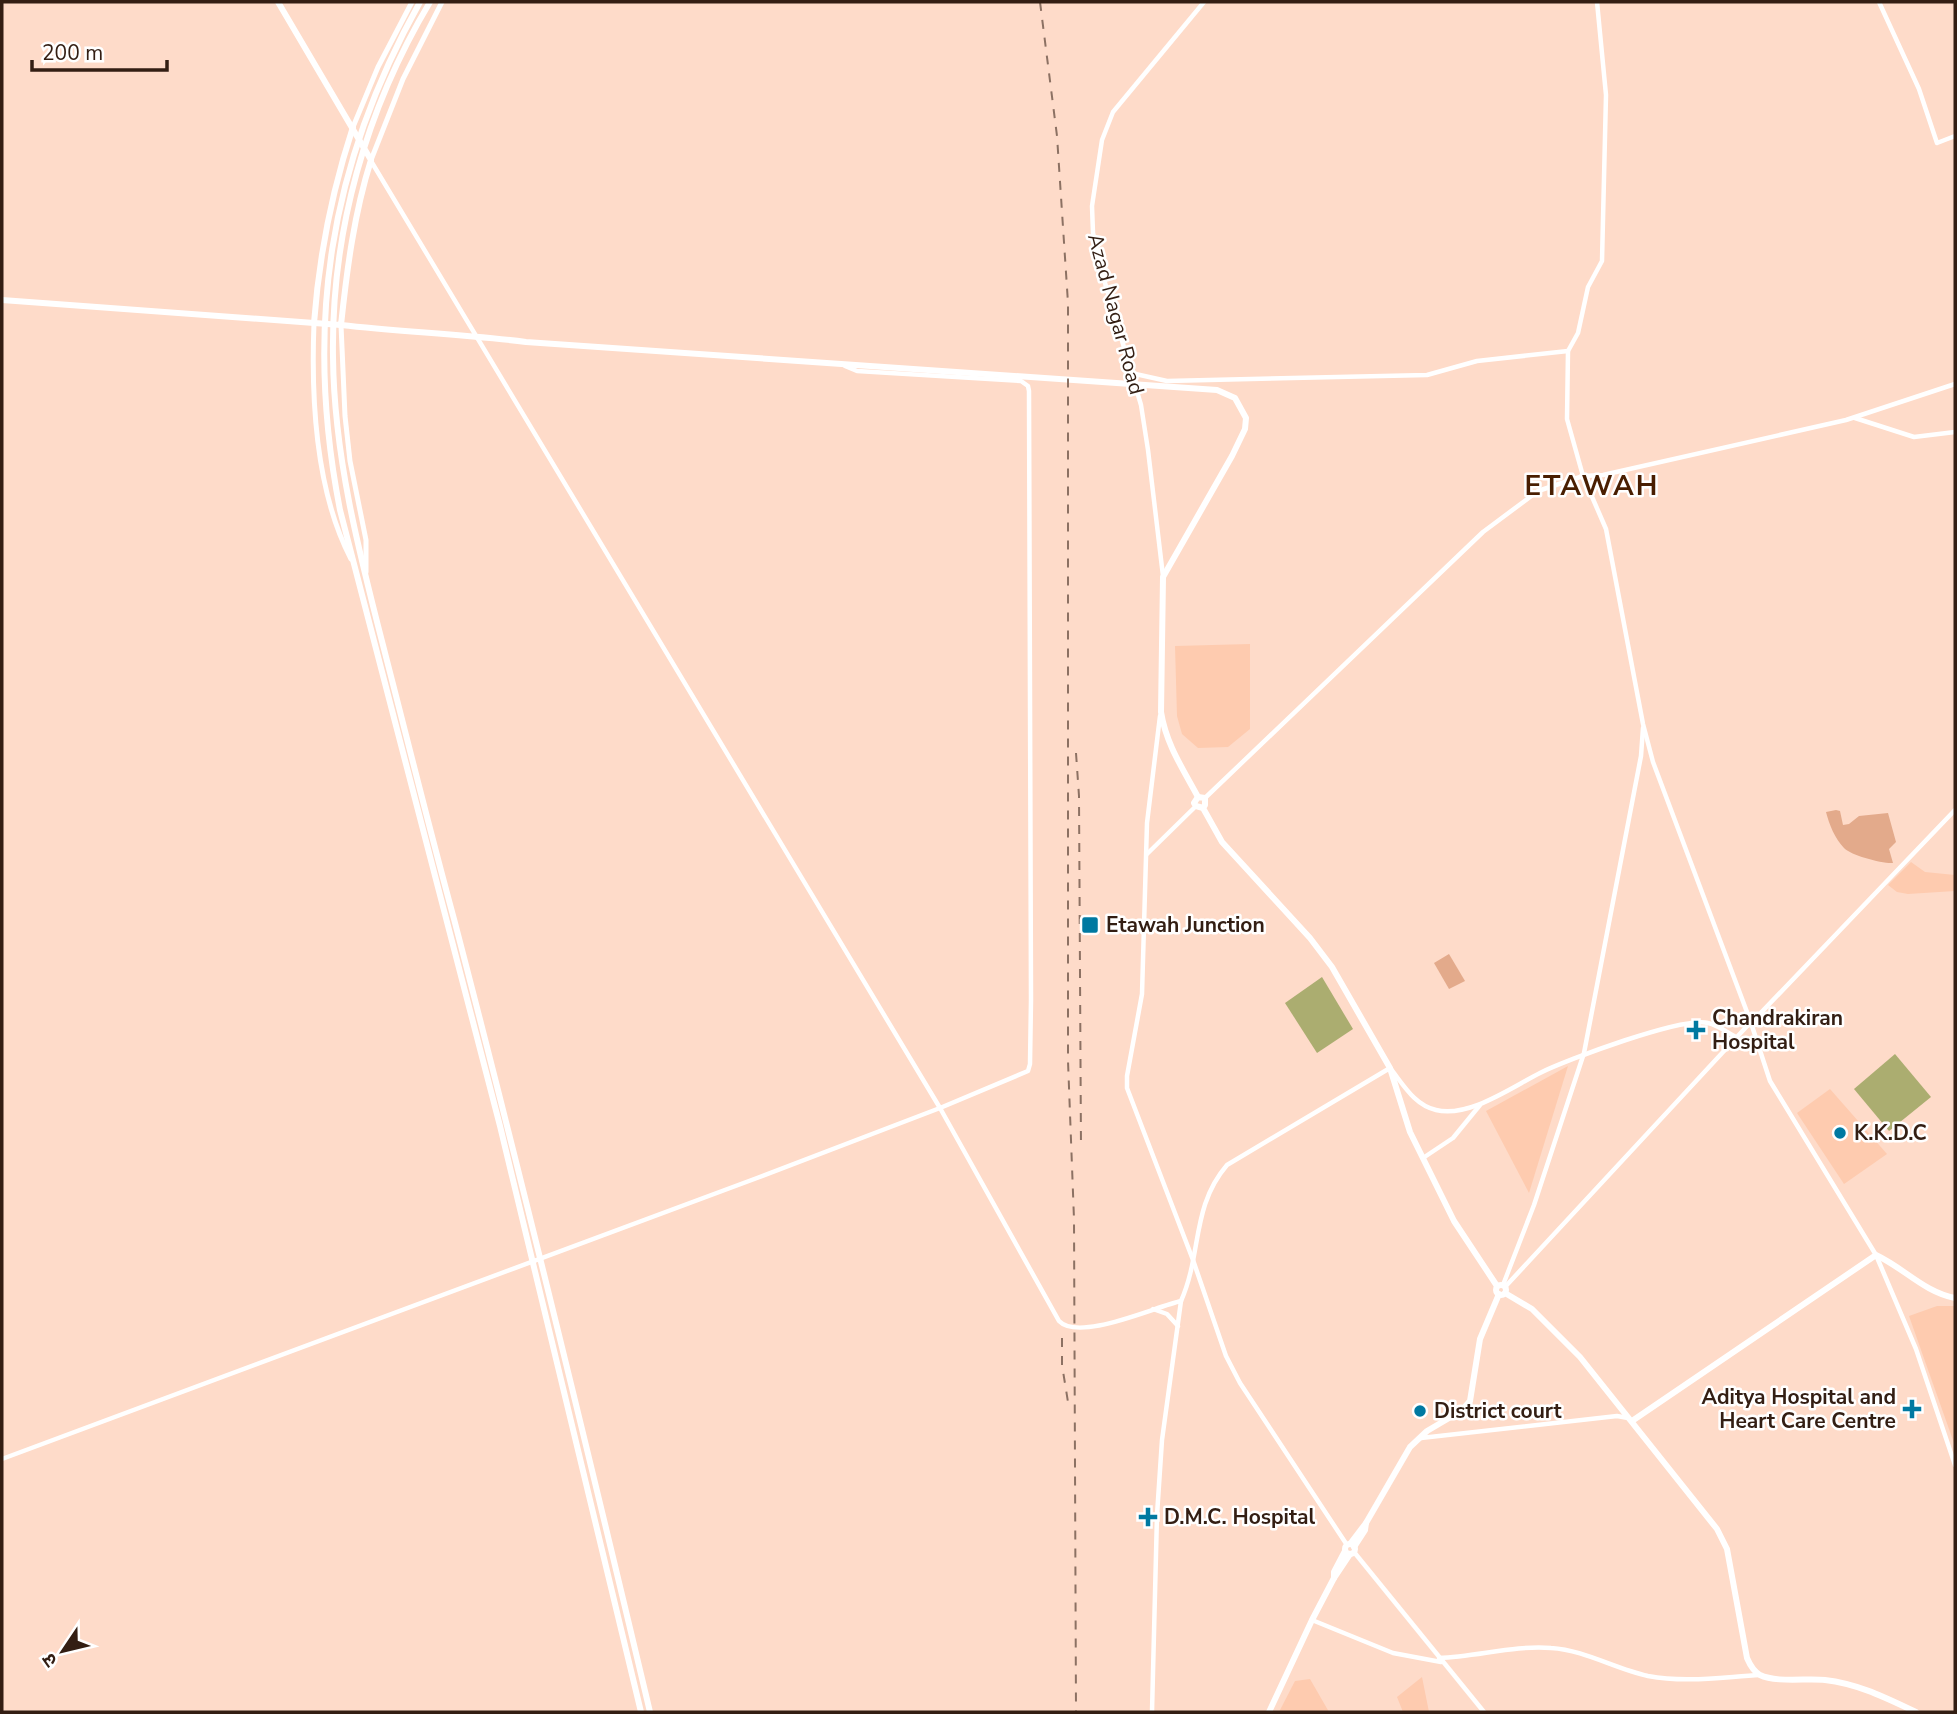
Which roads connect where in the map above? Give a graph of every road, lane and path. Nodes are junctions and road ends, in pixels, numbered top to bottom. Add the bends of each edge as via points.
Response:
1 (278, 2) edge
2 (412, 2) edge
3 (420, 2) edge
4 (430, 2) edge
5 (442, 2) edge
6 (1204, 2) edge
7 (1597, 2) edge
8 (1878, 2) edge
9 (353, 127) junction
10 (1955, 136) edge
11 (371, 160) junction
12 (2, 300) edge
13 (314, 323) junction
14 (341, 325) junction
15 (476, 336) junction
16 (1567, 351) junction
17 (841, 364) junction
18 (1131, 373) junction
19 (1955, 384) edge
20 (1854, 417) junction
21 (1955, 432) edge
22 (1583, 476) junction
23 (354, 565) junction
24 (1163, 577) junction
25 (366, 581) junction
26 (1161, 712) junction
27 (1643, 724) junction
28 (1201, 797) junction
29 (1199, 807) junction
30 (1955, 810) edge
31 (1147, 854) junction
32 (1751, 1022) junction
33 (1736, 1037) junction
34 (1584, 1053) junction
35 (1390, 1068) junction
36 (1481, 1104) junction
37 (940, 1108) junction
38 (1422, 1159) junction
39 (1876, 1255) junction
40 (1193, 1260) junction
41 (1501, 1289) junction
42 (1955, 1298) edge
43 (1181, 1301) junction
44 (1153, 1308) junction
45 (1178, 1326) junction
46 (1630, 1419) junction
47 (1418, 1439) junction
48 (2, 1460) edge
49 (1955, 1465) edge
50 (1350, 1549) junction
51 (1312, 1620) junction
52 (1441, 1660) junction
53 (1761, 1675) junction
54 (641, 1712) edge
55 (650, 1712) edge
56 (1152, 1712) edge
57 (1269, 1712) edge
58 (1484, 1712) edge
59 (1916, 1712) edge

1 - 9 main road
2 - 9 main road
3 - 23 main road via 387,64 359,134 333,238 323,333 324,383 329,447
4 - 25 main road via 402,52 367,142 339,252 333,369 340,455
5 - 11 main road via 403,79
6 - 18 street, Azad Nagar Road via 1113,112 1102,140 1092,206 1093,233
7 - 16 street via 1606,95 1602,261 1588,286 1578,332
8 - 10 street via 1919,89 1937,143
9 - 11 main road
9 - 13 main road via 331,202
11 - 14 main road via 349,254
11 - 15 street
12 - 13 main road
13 - 14 main road
13 - 23 main road via 319,453 333,520
14 - 15 main road
14 - 25 main road via 346,427 366,540
15 - 17 main road
15 - 37 street
16 - 18 street via 1477,361 1427,374 1167,381
16 - 22 street via 1567,419
17 - 24 main road via 1217,390 1235,398 1246,418 1245,429
17 - 37 street via 857,371 1021,381 1029,391 1030,1064 1025,1073
18 - 24 street, Azad Nagar Road via 1141,405
19 - 20 street
20 - 21 street via 1914,437
20 - 22 street
22 - 27 street via 1607,532
22 - 28 street via 1538,491 1483,532
23 - 54 main road via 500,1126
24 - 26 main road
25 - 55 main road via 543,1266
26 - 28 main road via 1170,746
26 - 31 street
27 - 32 street
27 - 34 street via 1641,756
28 - 29 main road via 1206,802
29 - 31 street
29 - 35 main road via 1222,842 1332,967
30 - 32 street
31 - 40 street via 1142,993 1127,1088
32 - 33 street
32 - 39 street via 1770,1081
33 - 34 street via 1707,1022 1697,1022
33 - 41 street
34 - 36 street
34 - 41 street
35 - 36 street via 1426,1107 1447,1111
35 - 38 main road
35 - 40 street via 1227,1165 1208,1191
36 - 38 street via 1453,1138
37 - 44 street via 1065,1327 1098,1327
37 - 48 street
38 - 41 main road via 1454,1221
39 - 42 main road via 1919,1283
39 - 46 main road
39 - 49 street via 1916,1349
40 - 43 street
40 - 50 street via 1233,1370
41 - 46 main road via 1545,1320
41 - 47 main road via 1480,1339 1470,1401
43 - 44 street
43 - 45 street
44 - 45 street
45 - 56 street via 1161,1450
46 - 47 street via 1617,1416
46 - 53 main road via 1722,1536 1748,1658
47 - 50 main road
50 - 51 main road
50 - 52 street
51 - 52 street via 1393,1653
51 - 57 main road
52 - 53 street via 1551,1648 1670,1679
52 - 58 street
53 - 59 main road via 1851,1684

